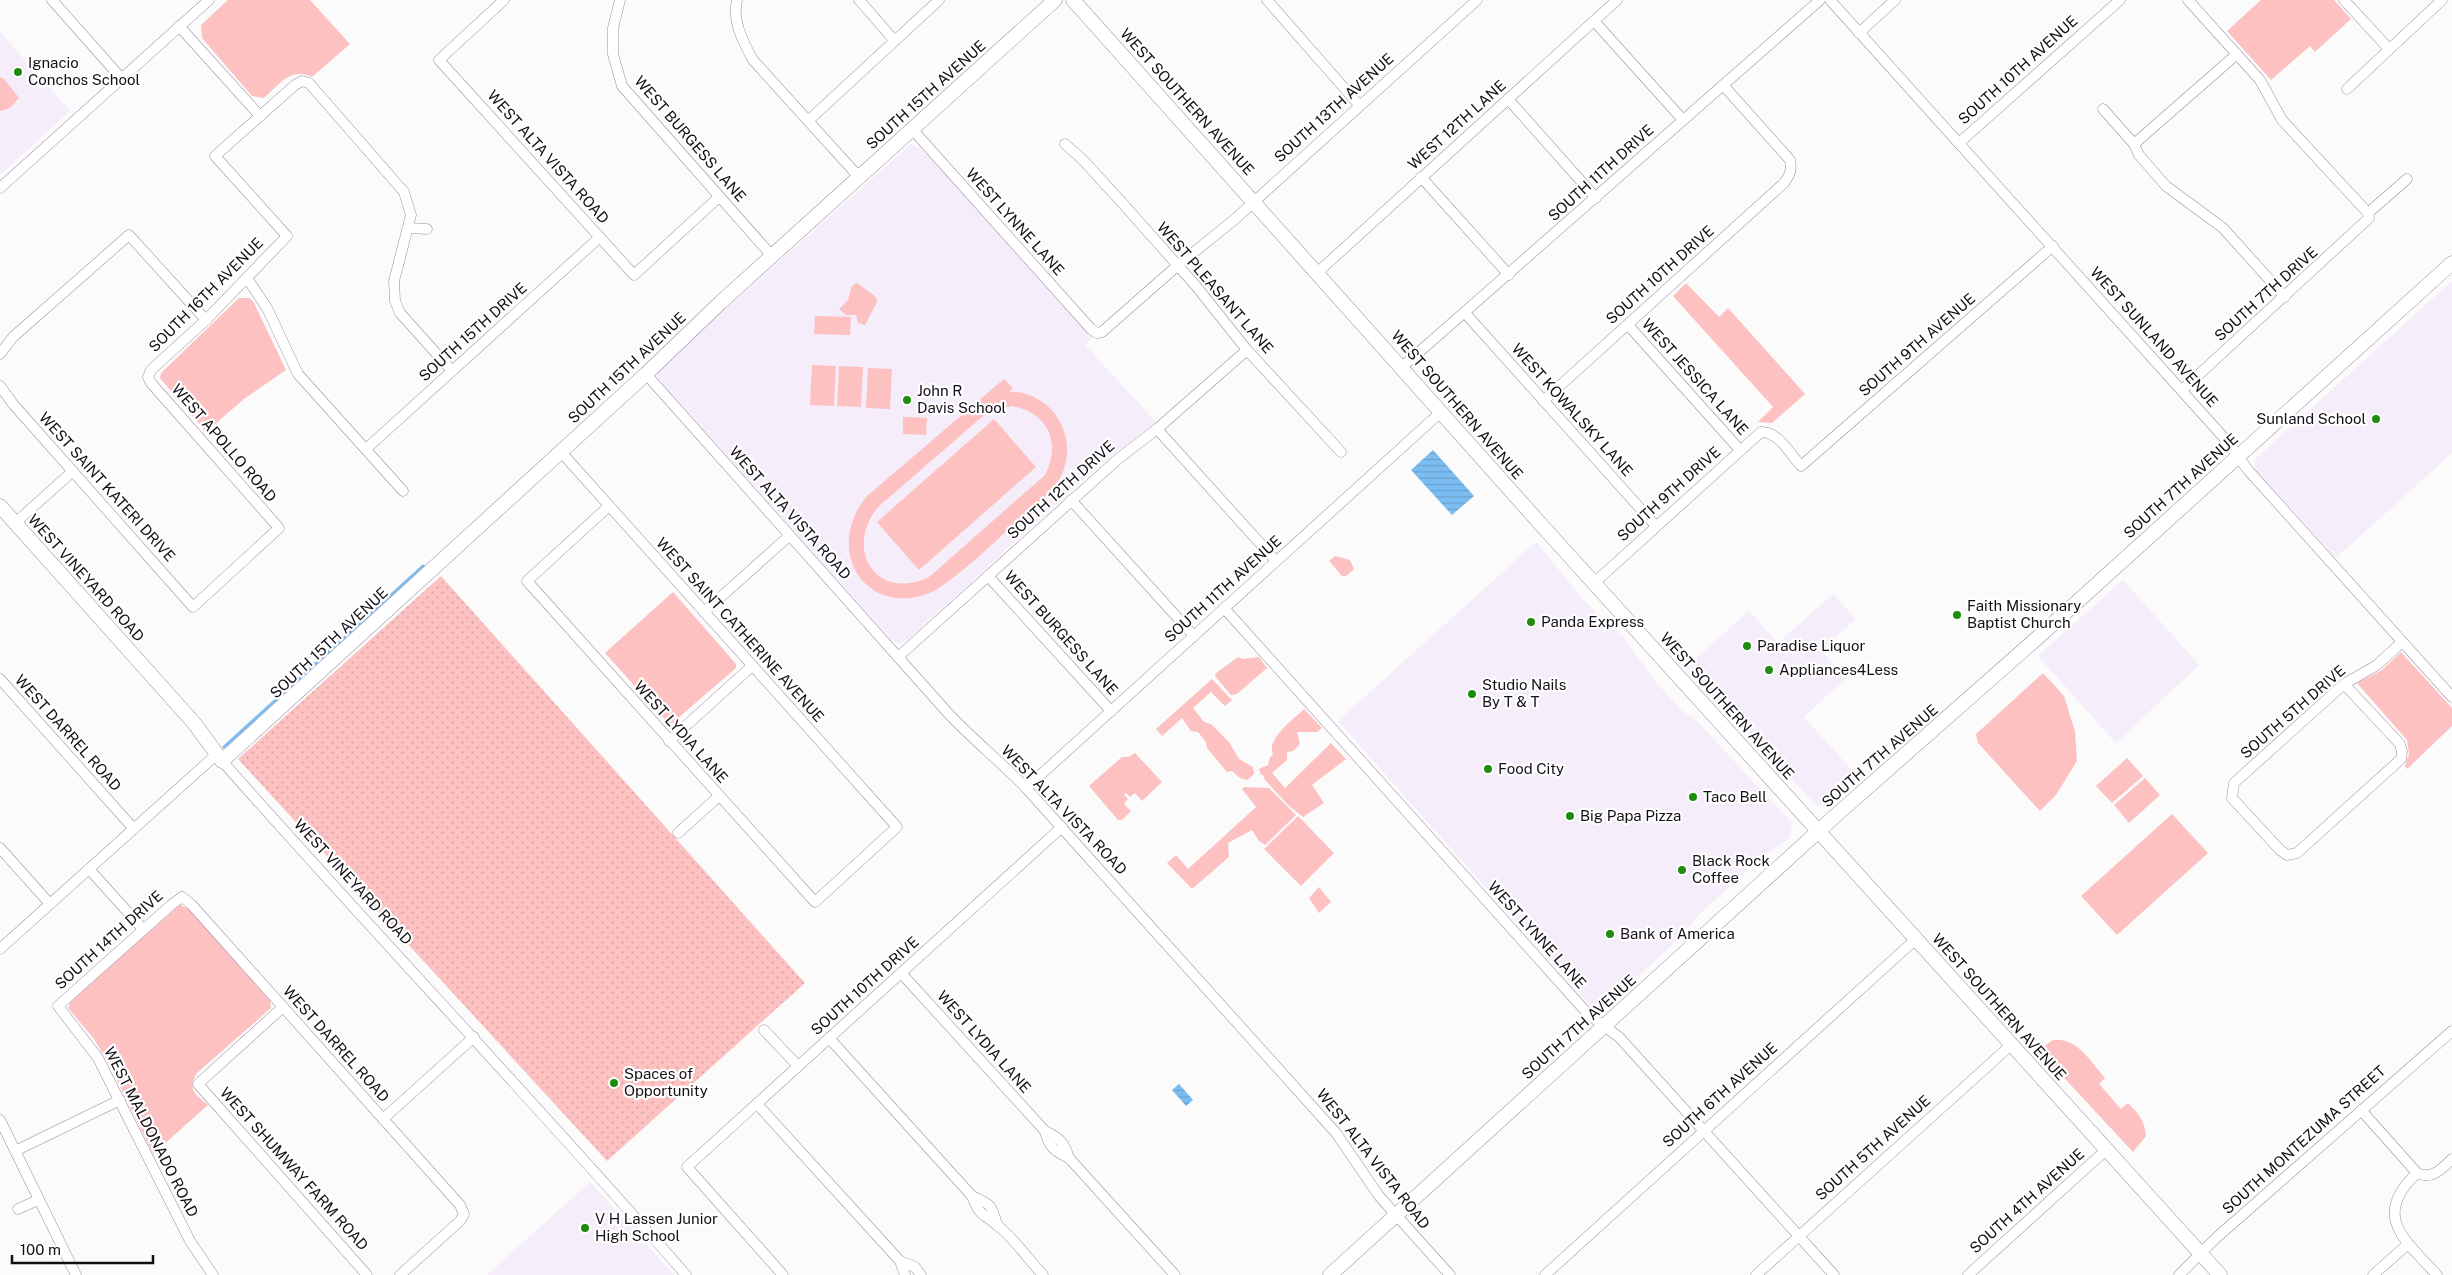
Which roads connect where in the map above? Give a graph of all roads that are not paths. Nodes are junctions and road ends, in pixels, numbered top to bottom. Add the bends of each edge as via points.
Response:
1 (52, 0) edge
2 (209, 0) edge
3 (504, 0) edge
4 (620, 0) edge
5 (737, 0) edge
6 (859, 0) edge
7 (939, 0) edge
8 (1055, 0) edge
9 (1073, 0) edge
10 (1267, 0) edge
11 (1477, 0) edge
12 (1617, 0) edge
13 (1820, 0) edge
14 (1830, 0) edge
15 (1895, 0) edge
16 (2120, 0) edge
17 (2188, 0) edge
18 (2344, 0) edge
19 (2442, 0) edge
20 (1594, 22) junction
21 (179, 26) junction
22 (1859, 33) junction
23 (894, 40) junction
24 (2389, 49) junction
25 (2237, 54) junction
26 (122, 78) junction
27 (1723, 85) junction
28 (2347, 89) dead end
29 (1508, 99) junction
30 (1359, 105) junction
31 (2103, 109) dead end
32 (260, 116) junction
33 (809, 120) junction
34 (1683, 120) junction
35 (912, 129) junction
36 (1959, 143) junction
37 (1065, 144) dead end
38 (2134, 144) junction
39 (859, 177) junction
40 (1421, 177) junction
41 (2407, 179) dead end
42 (0, 188) edge
43 (719, 197) junction
44 (1596, 198) junction
45 (1255, 202) junction
46 (2368, 216) junction
47 (409, 228) junction
48 (427, 229) dead end
49 (600, 238) junction
50 (2053, 246) junction
51 (772, 256) junction
52 (2452, 263) edge
53 (1177, 266) junction
54 (1318, 272) junction
55 (1509, 275) junction
56 (247, 278) junction
57 (2285, 297) junction
58 (1465, 313) junction
59 (206, 320) junction
60 (1628, 325) junction
61 (1097, 333) joint
62 (1247, 350) junction
63 (0, 354) edge
64 (1402, 367) junction
65 (452, 371) junction
66 (646, 374) junction
67 (148, 377) joint
68 (0, 386) edge
69 (2182, 390) junction
70 (1543, 401) junction
71 (1441, 412) junction
72 (1157, 429) junction
73 (1767, 432) joint
74 (366, 449) junction
75 (1740, 450) junction
76 (561, 452) junction
77 (1341, 452) dead end
78 (2238, 456) junction
79 (1801, 466) joint
80 (73, 471) junction
81 (403, 491) dead end
82 (1071, 500) junction
83 (0, 506) edge
84 (609, 506) junction
85 (15, 524) junction
86 (1656, 526) junction
87 (790, 536) junction
88 (1276, 560) junction
89 (988, 576) junction
90 (1594, 583) junction
91 (193, 607) joint
92 (1224, 608) junction
93 (704, 612) junction
94 (1194, 636) junction
95 (2402, 642) junction
96 (898, 657) junction
97 (752, 666) junction
98 (0, 679) edge
99 (2344, 684) junction
100 (2452, 697) edge
101 (1111, 711) junction
102 (669, 741) junction
103 (219, 757) junction
104 (1026, 788) junction
105 (719, 796) junction
106 (1062, 827) junction
107 (134, 828) junction
108 (1819, 832) junction
109 (678, 833) dead end
110 (0, 848) edge
111 (89, 868) junction
112 (182, 897) joint
113 (815, 902) joint
114 (50, 904) junction
115 (143, 929) junction
116 (1916, 939) junction
117 (0, 949) edge
118 (901, 973) junction
119 (58, 1006) joint
120 (283, 1007) junction
121 (1603, 1027) junction
122 (764, 1030) dead end
123 (2452, 1031) edge
124 (474, 1037) junction
125 (829, 1038) junction
126 (2011, 1045) junction
127 (798, 1066) junction
128 (120, 1100) junction
129 (757, 1104) junction
130 (2361, 1110) junction
131 (0, 1120) edge
132 (384, 1120) junction
133 (1703, 1130) junction
134 (15, 1150) junction
135 (2106, 1150) junction
136 (2452, 1159) edge
137 (2417, 1173) junction
138 (38, 1200) junction
139 (18, 1209) dead end
140 (1395, 1216) junction
141 (1799, 1236) junction
142 (2408, 1244) junction
143 (2200, 1254) junction
144 (900, 1261) junction
145 (76, 1275) edge
146 (213, 1275) edge
147 (367, 1275) edge
148 (400, 1275) edge
149 (686, 1275) edge
150 (783, 1275) edge
151 (905, 1275) edge
152 (921, 1275) edge
153 (1043, 1275) edge
154 (1174, 1275) edge
155 (1330, 1275) edge
156 (1450, 1275) edge
157 (1545, 1275) edge
158 (1756, 1275) edge
159 (1834, 1275) edge
160 (1968, 1275) edge
161 (2179, 1275) edge
162 (2220, 1275) edge
163 (2373, 1275) edge
164 (2437, 1275) edge

1 - 26 street
2 - 21 street
3 - 49 street, WEST ALTA VISTA ROAD via 439,60
4 - 43 street, WEST BURGESS LANE via 613,28 613,54 622,86
5 - 33 street via 740,32 753,60
6 - 23 street
7 - 23 street
8 - 35 main road, SOUTH 15TH AVENUE
9 - 45 main road, WEST SOUTHERN AVENUE
10 - 30 street
11 - 30 street, SOUTH 13TH AVENUE
12 - 20 street, WEST 12TH LANE
13 - 27 street, SOUTH 11TH DRIVE
14 - 22 street, WEST SUNLAND AVENUE
15 - 22 street
16 - 36 street, SOUTH 10TH AVENUE
17 - 25 street
18 - 24 street
19 - 24 street
20 - 29 street, WEST 12TH LANE
20 - 34 street
21 - 26 street
21 - 32 street
22 - 36 street, WEST SUNLAND AVENUE
23 - 33 street
24 - 28 street
25 - 38 street
25 - 46 street via 2260,80 2282,120
26 - 42 street
27 - 34 street, SOUTH 11TH DRIVE
27 - 60 street, SOUTH 10TH DRIVE via 1786,155 1792,168 1784,183
29 - 40 street, WEST 12TH LANE
29 - 44 street
30 - 45 street, SOUTH 13TH AVENUE
31 - 38 street
32 - 47 street via 302,81 309,83 404,192 412,215
32 - 56 street, SOUTH 16TH AVENUE via 215,156 287,236
33 - 39 street
34 - 44 street, SOUTH 11TH DRIVE
35 - 39 main road, SOUTH 15TH AVENUE
35 - 61 street, WEST LYNNE LANE
36 - 50 street, WEST SUNLAND AVENUE
37 - 53 street, WEST PLEASANT LANE
38 - 57 street via 2139,155 2166,186 2223,228
39 - 51 main road, SOUTH 15TH AVENUE
40 - 54 street, WEST 12TH LANE
40 - 55 street
41 - 46 street, SOUTH 7TH DRIVE
43 - 49 street, WEST ALTA VISTA ROAD via 634,275
43 - 51 street, WEST BURGESS LANE
44 - 55 street, SOUTH 11TH DRIVE
45 - 53 street, SOUTH 13TH AVENUE
45 - 54 main road, WEST SOUTHERN AVENUE
46 - 57 street, SOUTH 7TH DRIVE
47 - 48 street
47 - 65 street via 394,281 395,301 400,313
49 - 65 street, SOUTH 15TH DRIVE
50 - 69 street, WEST SUNLAND AVENUE
50 - 79 street, SOUTH 9TH AVENUE
51 - 66 main road, SOUTH 15TH AVENUE
52 - 78 main road, SOUTH 7TH AVENUE
53 - 61 street, SOUTH 13TH AVENUE via 1106,330
53 - 62 street, WEST PLEASANT LANE
54 - 64 main road, WEST SOUTHERN AVENUE
55 - 58 street, SOUTH 11TH DRIVE
56 - 59 street, SOUTH 16TH AVENUE
56 - 74 street via 271,315 298,374
57 - 69 street, SOUTH 7TH DRIVE
58 - 64 street, SOUTH 11TH DRIVE
58 - 70 street, WEST KOWALSKY LANE
59 - 63 street via 129,236 13,337
59 - 67 street, SOUTH 16TH AVENUE via 151,370
60 - 70 street, SOUTH 10TH DRIVE
60 - 75 street, WEST JESSICA LANE
62 - 72 street, SOUTH 12TH DRIVE
62 - 77 street, WEST PLEASANT LANE
64 - 71 main road, WEST SOUTHERN AVENUE
65 - 74 street, SOUTH 15TH DRIVE
66 - 76 main road, SOUTH 15TH AVENUE
66 - 87 street, WEST ALTA VISTA ROAD
67 - 91 street, WEST APOLLO ROAD via 279,528
68 - 80 street, WEST SAINT KATERI DRIVE
69 - 78 street, WEST SUNLAND AVENUE
70 - 86 street, WEST KOWALSKY LANE
71 - 88 street, SOUTH 11TH AVENUE
71 - 90 main road, WEST SOUTHERN AVENUE
72 - 82 street, SOUTH 12TH DRIVE
72 - 88 street
73 - 75 street, SOUTH 9TH DRIVE via 1757,435
73 - 79 street, WEST JESSICA LANE via 1776,437
74 - 81 street
75 - 86 street, SOUTH 9TH DRIVE
76 - 84 street, WEST SAINT CATHERINE AVENUE
76 - 103 main road, SOUTH 15TH AVENUE
78 - 95 street, WEST SUNLAND AVENUE
78 - 108 main road, SOUTH 7TH AVENUE
80 - 85 street
80 - 91 street, WEST SAINT KATERI DRIVE
82 - 89 street, SOUTH 12TH DRIVE
82 - 94 street
83 - 85 main road, WEST VINEYARD ROAD
84 - 93 street, WEST SAINT CATHERINE AVENUE
84 - 102 street, WEST LYDIA LANE via 527,581
85 - 103 main road, WEST VINEYARD ROAD via 194,723
86 - 90 street, SOUTH 9TH DRIVE
87 - 93 street
87 - 96 street, WEST ALTA VISTA ROAD
88 - 92 street, SOUTH 11TH AVENUE
89 - 96 street, SOUTH 12TH DRIVE
89 - 101 street, WEST BURGESS LANE
90 - 108 main road, WEST SOUTHERN AVENUE
92 - 94 street, SOUTH 11TH AVENUE
92 - 121 street, WEST LYNNE LANE
93 - 97 street, WEST SAINT CATHERINE AVENUE
94 - 101 street, SOUTH 11TH AVENUE
95 - 99 street, SOUTH 5TH DRIVE via 2377,665
95 - 100 street, WEST SUNLAND AVENUE
96 - 104 street, WEST ALTA VISTA ROAD via 972,739
97 - 102 street
97 - 113 street, WEST SAINT CATHERINE AVENUE via 898,827
98 - 107 street, WEST DARREL ROAD
99 - 99 street, SOUTH 5TH DRIVE via 2400,744 2401,759 2298,854 2287,855 2232,798 2234,783
101 - 104 street, SOUTH 11TH AVENUE
102 - 105 street, WEST LYDIA LANE
103 - 107 street, SOUTH 15TH AVENUE
103 - 124 street, WEST VINEYARD ROAD via 329,882
104 - 106 street, WEST ALTA VISTA ROAD
105 - 109 street
105 - 113 street, WEST LYDIA LANE
106 - 118 street, SOUTH 10TH DRIVE
106 - 140 street, WEST ALTA VISTA ROAD via 1336,1133
107 - 111 street, SOUTH 15TH AVENUE
108 - 116 main road, WEST SOUTHERN AVENUE
108 - 121 main road, SOUTH 7TH AVENUE
110 - 114 street
111 - 114 street, SOUTH 15TH AVENUE
111 - 115 street
112 - 115 street, SOUTH 14TH DRIVE
112 - 120 street, WEST DARREL ROAD
114 - 117 street, SOUTH 15TH AVENUE
115 - 119 street, SOUTH 14TH DRIVE
116 - 126 main road, WEST SOUTHERN AVENUE
116 - 133 street, SOUTH 6TH AVENUE
118 - 125 street, SOUTH 10TH DRIVE
118 - 154 street, WEST LYDIA LANE via 1044,1131 1055,1152 1069,1158
119 - 128 street, WEST MALDONADO ROAD via 98,1058
120 - 132 street, WEST DARREL ROAD
120 - 147 street, WEST SHUMWAY FARM ROAD via 198,1084
121 - 133 street, WEST LYNNE LANE via 1619,1037
121 - 140 main road, SOUTH 7TH AVENUE
122 - 127 street
123 - 130 street, SOUTH MONTEZUMA STREET
124 - 132 street
124 - 149 street, WEST VINEYARD ROAD
125 - 127 street, SOUTH 10TH DRIVE
125 - 153 street via 972,1196 983,1217 998,1225
126 - 135 main road, WEST SOUTHERN AVENUE
126 - 141 street, SOUTH 5TH AVENUE
127 - 129 street, SOUTH 10TH DRIVE
128 - 134 street
128 - 146 street, WEST MALDONADO ROAD via 190,1241
129 - 144 street
129 - 150 street, SOUTH 10TH DRIVE via 687,1167
130 - 137 street
130 - 143 street, SOUTH MONTEZUMA STREET
131 - 134 street
132 - 148 street, WEST DARREL ROAD via 460,1205 464,1214
133 - 141 street, WEST LYNNE LANE
133 - 157 street, SOUTH 6TH AVENUE
134 - 138 street
135 - 143 main road, WEST SOUTHERN AVENUE
135 - 160 street, SOUTH 4TH AVENUE
136 - 137 street via 2434,1174
137 - 142 street via 2401,1192 2395,1208 2398,1231
138 - 139 street
138 - 145 street
140 - 155 main road, SOUTH 7TH AVENUE
140 - 156 street, WEST ALTA VISTA ROAD
141 - 158 street, SOUTH 5TH AVENUE
141 - 159 street, WEST LYNNE LANE
142 - 163 street
142 - 164 street
143 - 161 street, SOUTH MONTEZUMA STREET
143 - 162 main road, WEST SOUTHERN AVENUE
144 - 151 street
144 - 152 street

